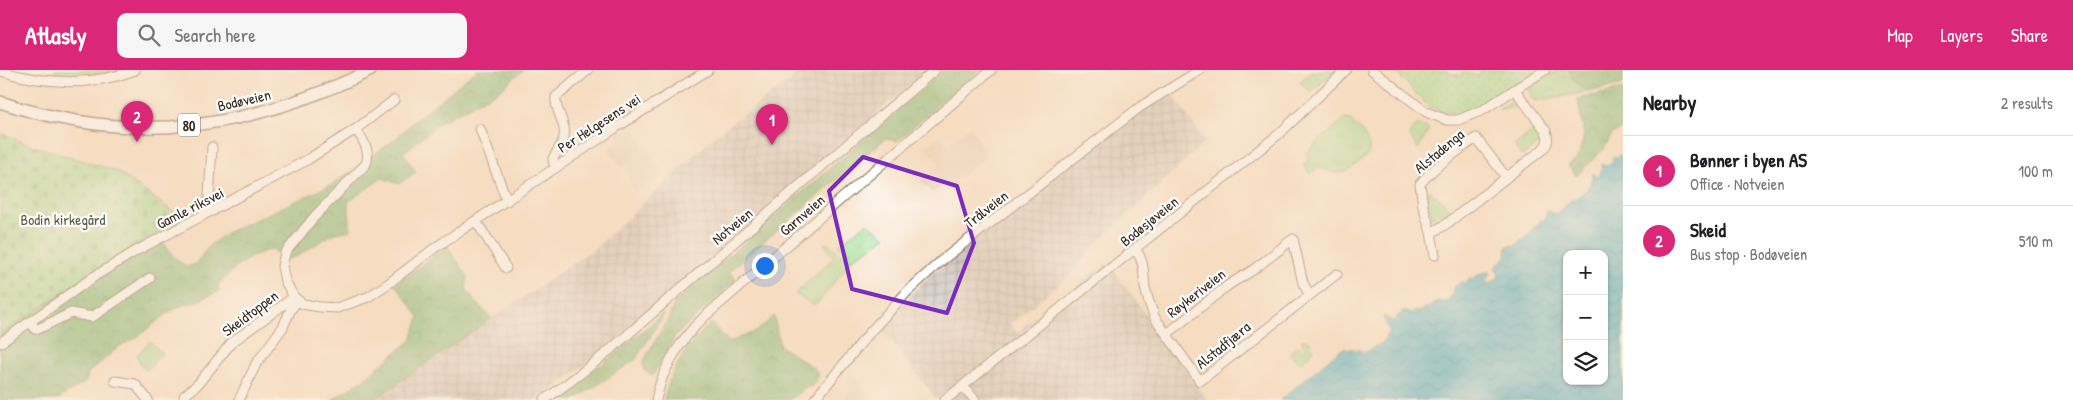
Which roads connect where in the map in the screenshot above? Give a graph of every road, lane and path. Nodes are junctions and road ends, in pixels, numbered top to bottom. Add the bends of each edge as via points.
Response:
1 (135, 70) edge
2 (371, 70) edge
3 (588, 70) edge
4 (708, 70) edge
5 (935, 70) edge
6 (991, 70) edge
7 (1200, 70) edge
8 (1346, 70) edge
9 (1372, 70) edge
10 (1545, 70) edge
11 (0, 71) edge
12 (1384, 73) edge
13 (1515, 90) junction
14 (394, 100) dead end
15 (0, 102) edge
16 (356, 129) junction
17 (480, 129) dead end
18 (212, 147) dead end
19 (556, 168) junction
20 (1506, 177) junction
21 (507, 201) junction
22 (213, 211) junction
23 (476, 221) junction
24 (1431, 233) junction
25 (1135, 249) junction
26 (1435, 255) dead end
27 (506, 268) dead end
28 (1337, 274) dead end
29 (150, 278) dead end
30 (1309, 294) junction
31 (296, 298) junction
32 (30, 322) junction
33 (1167, 334) junction
34 (0, 343) edge
35 (115, 381) dead end
36 (963, 386) junction
37 (183, 399) edge
38 (148, 400) edge
39 (239, 400) edge
40 (544, 400) edge
41 (656, 400) edge
42 (814, 400) edge
43 (945, 400) edge
44 (975, 400) edge

1 - 11 street via 68,83 34,80
2 - 15 main road, Bodøveien / 80 via 289,105 217,122 179,126 139,128 100,125 38,114
3 - 19 street via 556,97 565,134 553,159
4 - 19 street, Per Helgesens vei
5 - 40 street, Notveien via 598,360
6 - 41 street, Garnveien via 703,318 673,354
7 - 42 street, Trålveien via 1136,110 941,261 870,331
8 - 25 street, Bodøsjøveien via 1279,134
9 - 12 street
10 - 13 street
12 - 13 street via 1426,112 1447,120 1470,116
13 - 20 street via 1546,131 1548,139 1542,150
14 - 16 street, Gamle riksvei
16 - 22 street, Gamle riksvei via 307,160
16 - 31 street via 368,150 366,164 315,216 282,259 285,281
17 - 21 street
18 - 22 street via 209,198
19 - 21 street, Per Helgesens vei
20 - 24 street
20 - 24 street, Alstadenga via 1476,138 1420,184
21 - 23 street, Per Helgesens vei
22 - 32 street, Gamle riksvei via 136,251
23 - 27 street
23 - 31 street, Per Helgesens vei via 359,301 330,308 311,306
24 - 26 street, Alstadenga
25 - 33 street, Røykeriveien via 1141,256 1150,307
25 - 36 street, Bodøsjøveien
28 - 30 street, Alstadfjæra
29 - 32 street via 92,317 71,313 38,329
30 - 33 street, Alstadfjæra via 1200,381
30 - 33 street, Røykeriveien via 1303,283 1293,239
31 - 37 street, Skeidtoppen via 232,342
31 - 39 street via 283,327 256,364
32 - 34 street, Gamle riksvei
35 - 38 street via 135,384
36 - 43 street, Bodøsjøveien
36 - 44 street

